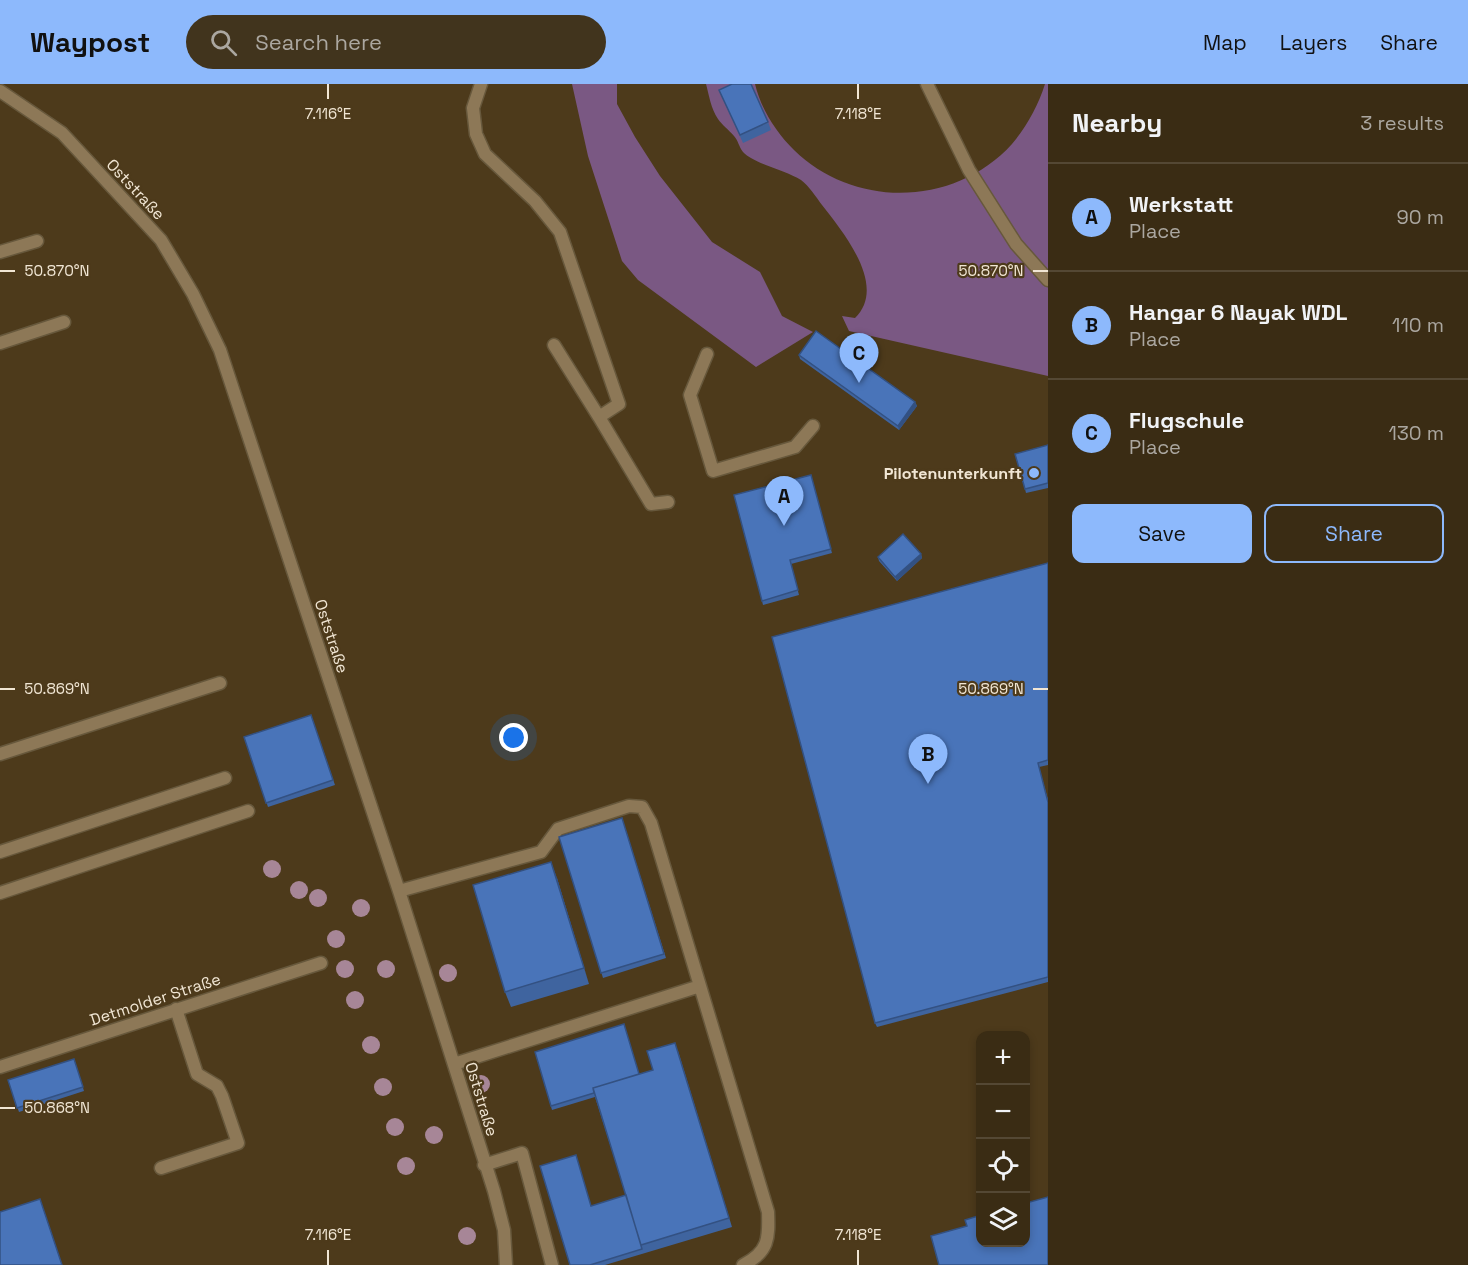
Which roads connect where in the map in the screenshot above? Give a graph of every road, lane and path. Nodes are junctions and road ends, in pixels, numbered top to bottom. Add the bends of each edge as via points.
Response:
1 (481, 84) edge
2 (927, 84) edge
3 (0, 91) edge
4 (37, 241) dead end
5 (0, 252) edge
6 (1048, 280) edge
7 (64, 322) dead end
8 (0, 343) edge
9 (554, 345) dead end
10 (707, 354) dead end
11 (599, 417) junction
12 (813, 426) dead end
13 (668, 502) dead end
14 (220, 682) dead end
15 (0, 754) edge
16 (225, 778) dead end
17 (248, 811) dead end
18 (0, 852) edge
19 (399, 891) junction
20 (0, 893) edge
21 (321, 963) dead end
22 (700, 986) junction
23 (176, 1009) junction
24 (454, 1064) junction
25 (0, 1067) edge
26 (484, 1165) junction
27 (161, 1168) dead end
28 (506, 1265) edge
29 (552, 1265) edge
30 (743, 1265) edge

1 - 11 lane via 473,108 476,134 485,154 535,201 560,232 619,404
2 - 6 lane via 969,170 1016,244
3 - 19 lane, Oststraße via 62,134 161,240 193,294 220,350
4 - 5 lane
7 - 8 lane
9 - 11 lane
10 - 12 lane via 690,395 714,471 795,447
11 - 13 lane via 651,504
14 - 15 lane
16 - 18 lane
17 - 20 lane
19 - 22 lane via 541,852 558,830 629,806 642,807 651,823
19 - 24 lane, Oststraße
21 - 23 lane, Detmolder Straße
22 - 24 lane
22 - 30 lane via 768,1212 766,1247
23 - 25 lane, Detmolder Straße
23 - 27 lane via 197,1074 217,1086 238,1143
24 - 26 lane, Oststraße
26 - 28 lane, Oststraße via 504,1230
26 - 29 lane via 522,1153

